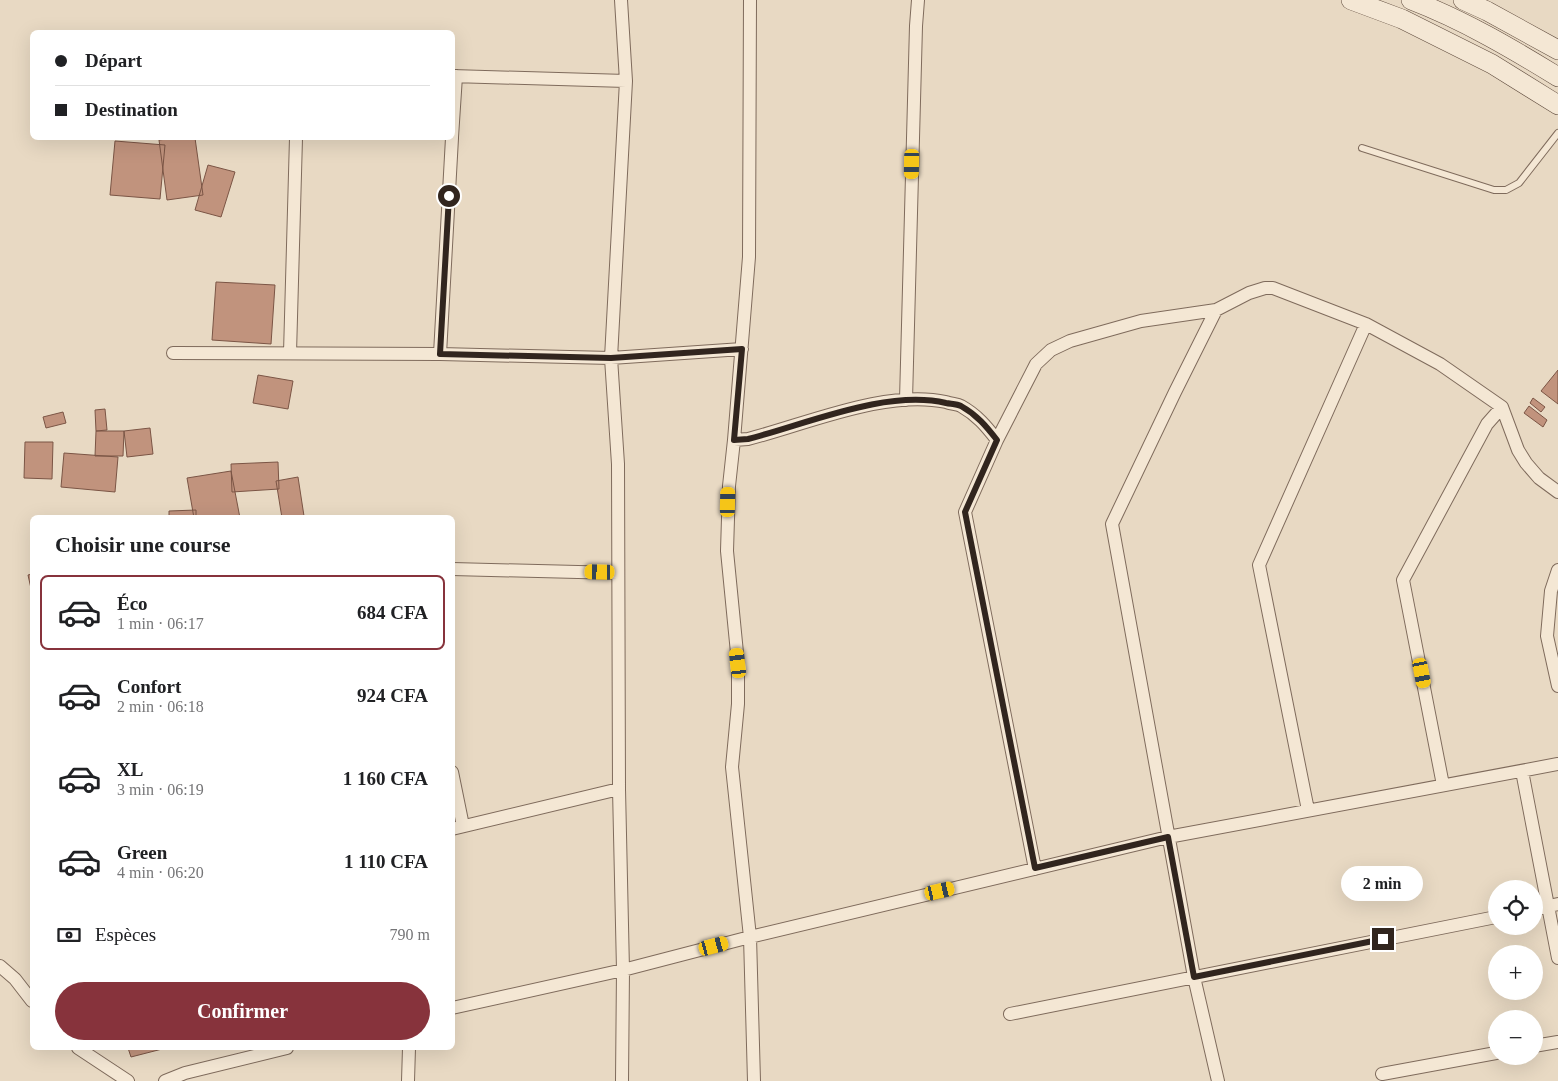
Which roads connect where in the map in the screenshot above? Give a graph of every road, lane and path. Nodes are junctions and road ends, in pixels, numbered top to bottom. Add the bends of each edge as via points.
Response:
1 (621, 0) edge
2 (750, 0) edge
3 (918, 0) edge
4 (1351, 0) edge
5 (1412, 0) edge
6 (1463, 0) edge
7 (1558, 50) edge
8 (455, 76) edge
9 (1558, 77) edge
10 (626, 81) junction
11 (1558, 105) edge
12 (1558, 133) edge
13 (296, 140) edge
14 (452, 140) edge
15 (1362, 148) dead end
16 (1216, 310) junction
17 (1366, 324) junction
18 (742, 349) junction
19 (173, 353) dead end
20 (290, 354) junction
21 (440, 354) junction
22 (611, 358) junction
23 (906, 400) junction
24 (1502, 407) junction
25 (734, 440) junction
26 (997, 440) junction
27 (1558, 492) edge
28 (455, 569) edge
29 (1558, 570) edge
30 (618, 572) junction
31 (1553, 635) edge
32 (1558, 686) edge
33 (1558, 764) edge
34 (1522, 771) junction
35 (1444, 785) junction
36 (619, 789) junction
37 (455, 800) edge
38 (1308, 810) junction
39 (458, 827) edge
40 (1168, 837) junction
41 (1035, 868) junction
42 (1553, 905) edge
43 (1488, 919) edge
44 (750, 937) junction
45 (1558, 958) edge
46 (0, 966) edge
47 (623, 970) junction
48 (1194, 977) junction
49 (30, 999) edge
50 (455, 1007) edge
51 (1010, 1014) dead end
52 (1558, 1042) edge
53 (1543, 1044) edge
54 (81, 1050) edge
55 (279, 1050) edge
56 (409, 1050) edge
57 (1488, 1054) edge
58 (1382, 1074) dead end
59 (128, 1081) edge
60 (165, 1081) edge
61 (408, 1081) edge
62 (622, 1081) edge
63 (754, 1081) edge
64 (1218, 1081) edge

1 - 10 street
2 - 18 street via 749,257
3 - 23 street
4 - 11 main road via 1402,19 1492,64
5 - 9 main road via 1513,49
6 - 7 main road
8 - 10 street
10 - 22 street
12 - 15 lane via 1519,183 1506,190 1494,190
13 - 20 street
14 - 21 street
16 - 17 street via 1250,293 1272,288
16 - 26 street via 1141,321 1070,340 1051,350 1036,364
16 - 40 street via 1112,524
17 - 24 street via 1440,364
17 - 38 street via 1259,565
18 - 22 street
18 - 25 street
19 - 20 street
20 - 21 street
21 - 22 street
22 - 30 street via 618,464
23 - 25 street via 871,405
23 - 26 street via 932,399 960,405 982,420
24 - 27 street via 1526,464
24 - 35 street via 1487,424 1403,580
25 - 44 street via 728,486 727,551 738,663 732,767
26 - 41 street via 965,512
28 - 30 street
29 - 31 street via 1551,591
30 - 36 street
31 - 32 street
33 - 34 street
34 - 35 street
34 - 42 street
35 - 38 street
36 - 39 street
36 - 47 street
37 - 39 street
38 - 40 street
40 - 41 street
40 - 48 street
41 - 44 street
42 - 45 street
43 - 48 street
44 - 47 street
44 - 63 street
46 - 49 street via 15,978
47 - 50 street
47 - 62 street
48 - 51 street
48 - 64 street
52 - 53 street
54 - 59 street
55 - 60 street
56 - 61 street
57 - 58 street

